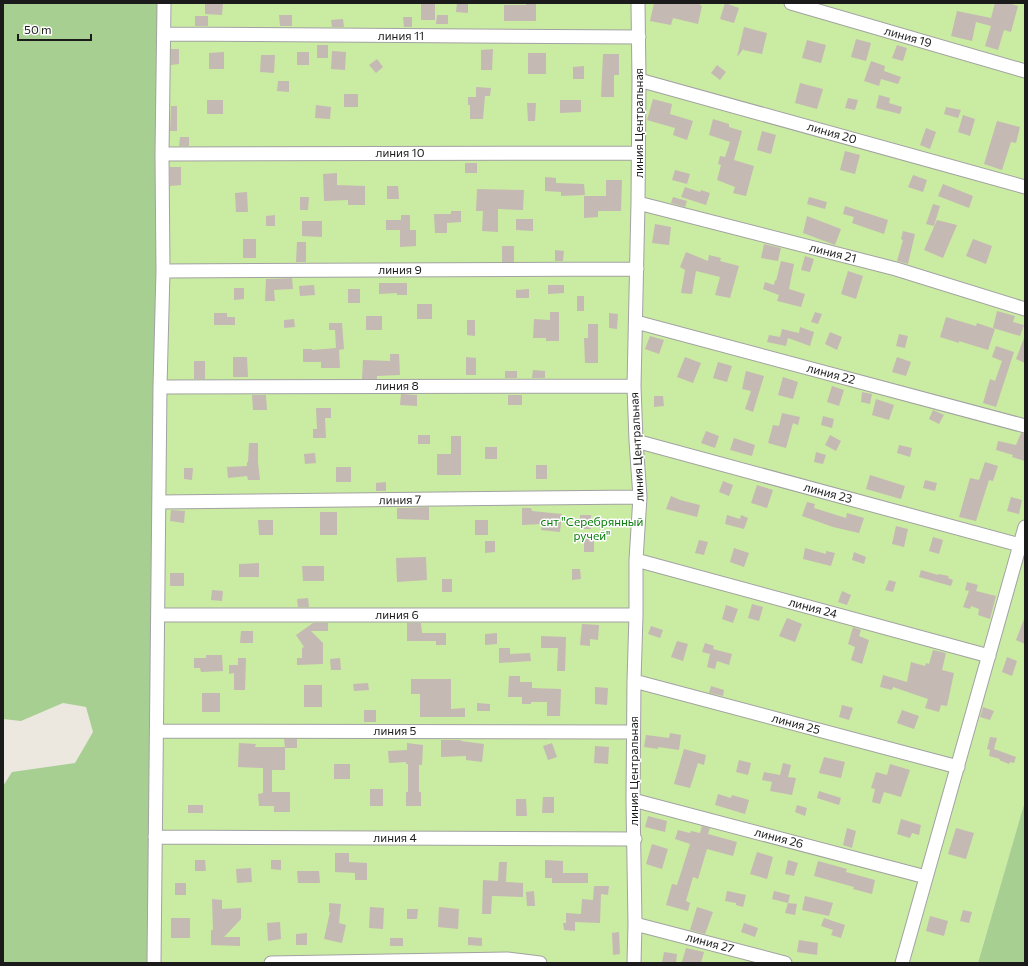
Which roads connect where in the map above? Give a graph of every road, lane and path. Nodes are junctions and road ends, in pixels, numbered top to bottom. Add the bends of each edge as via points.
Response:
1 (164, 3) edge
2 (638, 3) edge
3 (791, 3) edge
4 (164, 34) junction
5 (639, 37) junction
6 (1025, 71) edge
7 (639, 80) junction
8 (638, 152) junction
9 (162, 154) junction
10 (1025, 187) edge
11 (638, 203) junction
12 (637, 269) junction
13 (163, 271) junction
14 (1025, 309) edge
15 (636, 322) junction
16 (634, 386) junction
17 (160, 387) junction
18 (1025, 426) edge
19 (636, 441) junction
20 (640, 497) junction
21 (159, 502) junction
22 (1025, 527) edge
23 (1020, 545) junction
24 (636, 560) junction
25 (158, 615) junction
26 (636, 615) junction
27 (989, 656) junction
28 (634, 681) junction
29 (157, 731) junction
30 (633, 732) junction
31 (958, 767) junction
32 (633, 800) junction
33 (155, 837) junction
34 (635, 839) junction
35 (926, 877) junction
36 (635, 924) junction
37 (154, 963) edge
38 (271, 963) edge
39 (540, 963) edge
40 (634, 963) edge
41 (785, 963) edge
42 (902, 963) edge

1 - 4 street
2 - 5 street, линия Центральная
3 - 6 street, линия 19
4 - 5 street, линия 11
4 - 9 street
5 - 7 street, линия Центральная
7 - 8 street, линия Центральная
7 - 10 street, линия 20
8 - 9 street, линия 10
8 - 11 street, линия Центральная
9 - 13 street
11 - 12 street, линия Центральная
11 - 14 street, линия 21 via 896,269
12 - 13 street, линия 9
12 - 15 street, линия Центральная
13 - 17 street
15 - 16 street, линия Центральная
15 - 18 street, линия 22
16 - 17 street, линия 8
16 - 19 street, линия Центральная
17 - 21 street
19 - 20 street, линия Центральная
19 - 23 street, линия 23
20 - 21 street, линия 7
20 - 24 street, линия Центральная
21 - 25 street
22 - 23 street
23 - 27 street
24 - 26 street, линия Центральная
24 - 27 street, линия 24
25 - 26 street, линия 6
25 - 29 street
26 - 28 street, линия Центральная
27 - 31 street
28 - 30 street, линия Центральная
28 - 31 street, линия 25
29 - 30 street, линия 5
29 - 33 street
30 - 32 street, линия Центральная
31 - 35 street
32 - 34 street, линия Центральная
32 - 35 street, линия 26
33 - 34 street, линия 4
33 - 37 street
34 - 36 street, линия Центральная
35 - 42 street
36 - 40 street, линия Центральная
36 - 41 street, линия 27
38 - 39 street via 507,959

